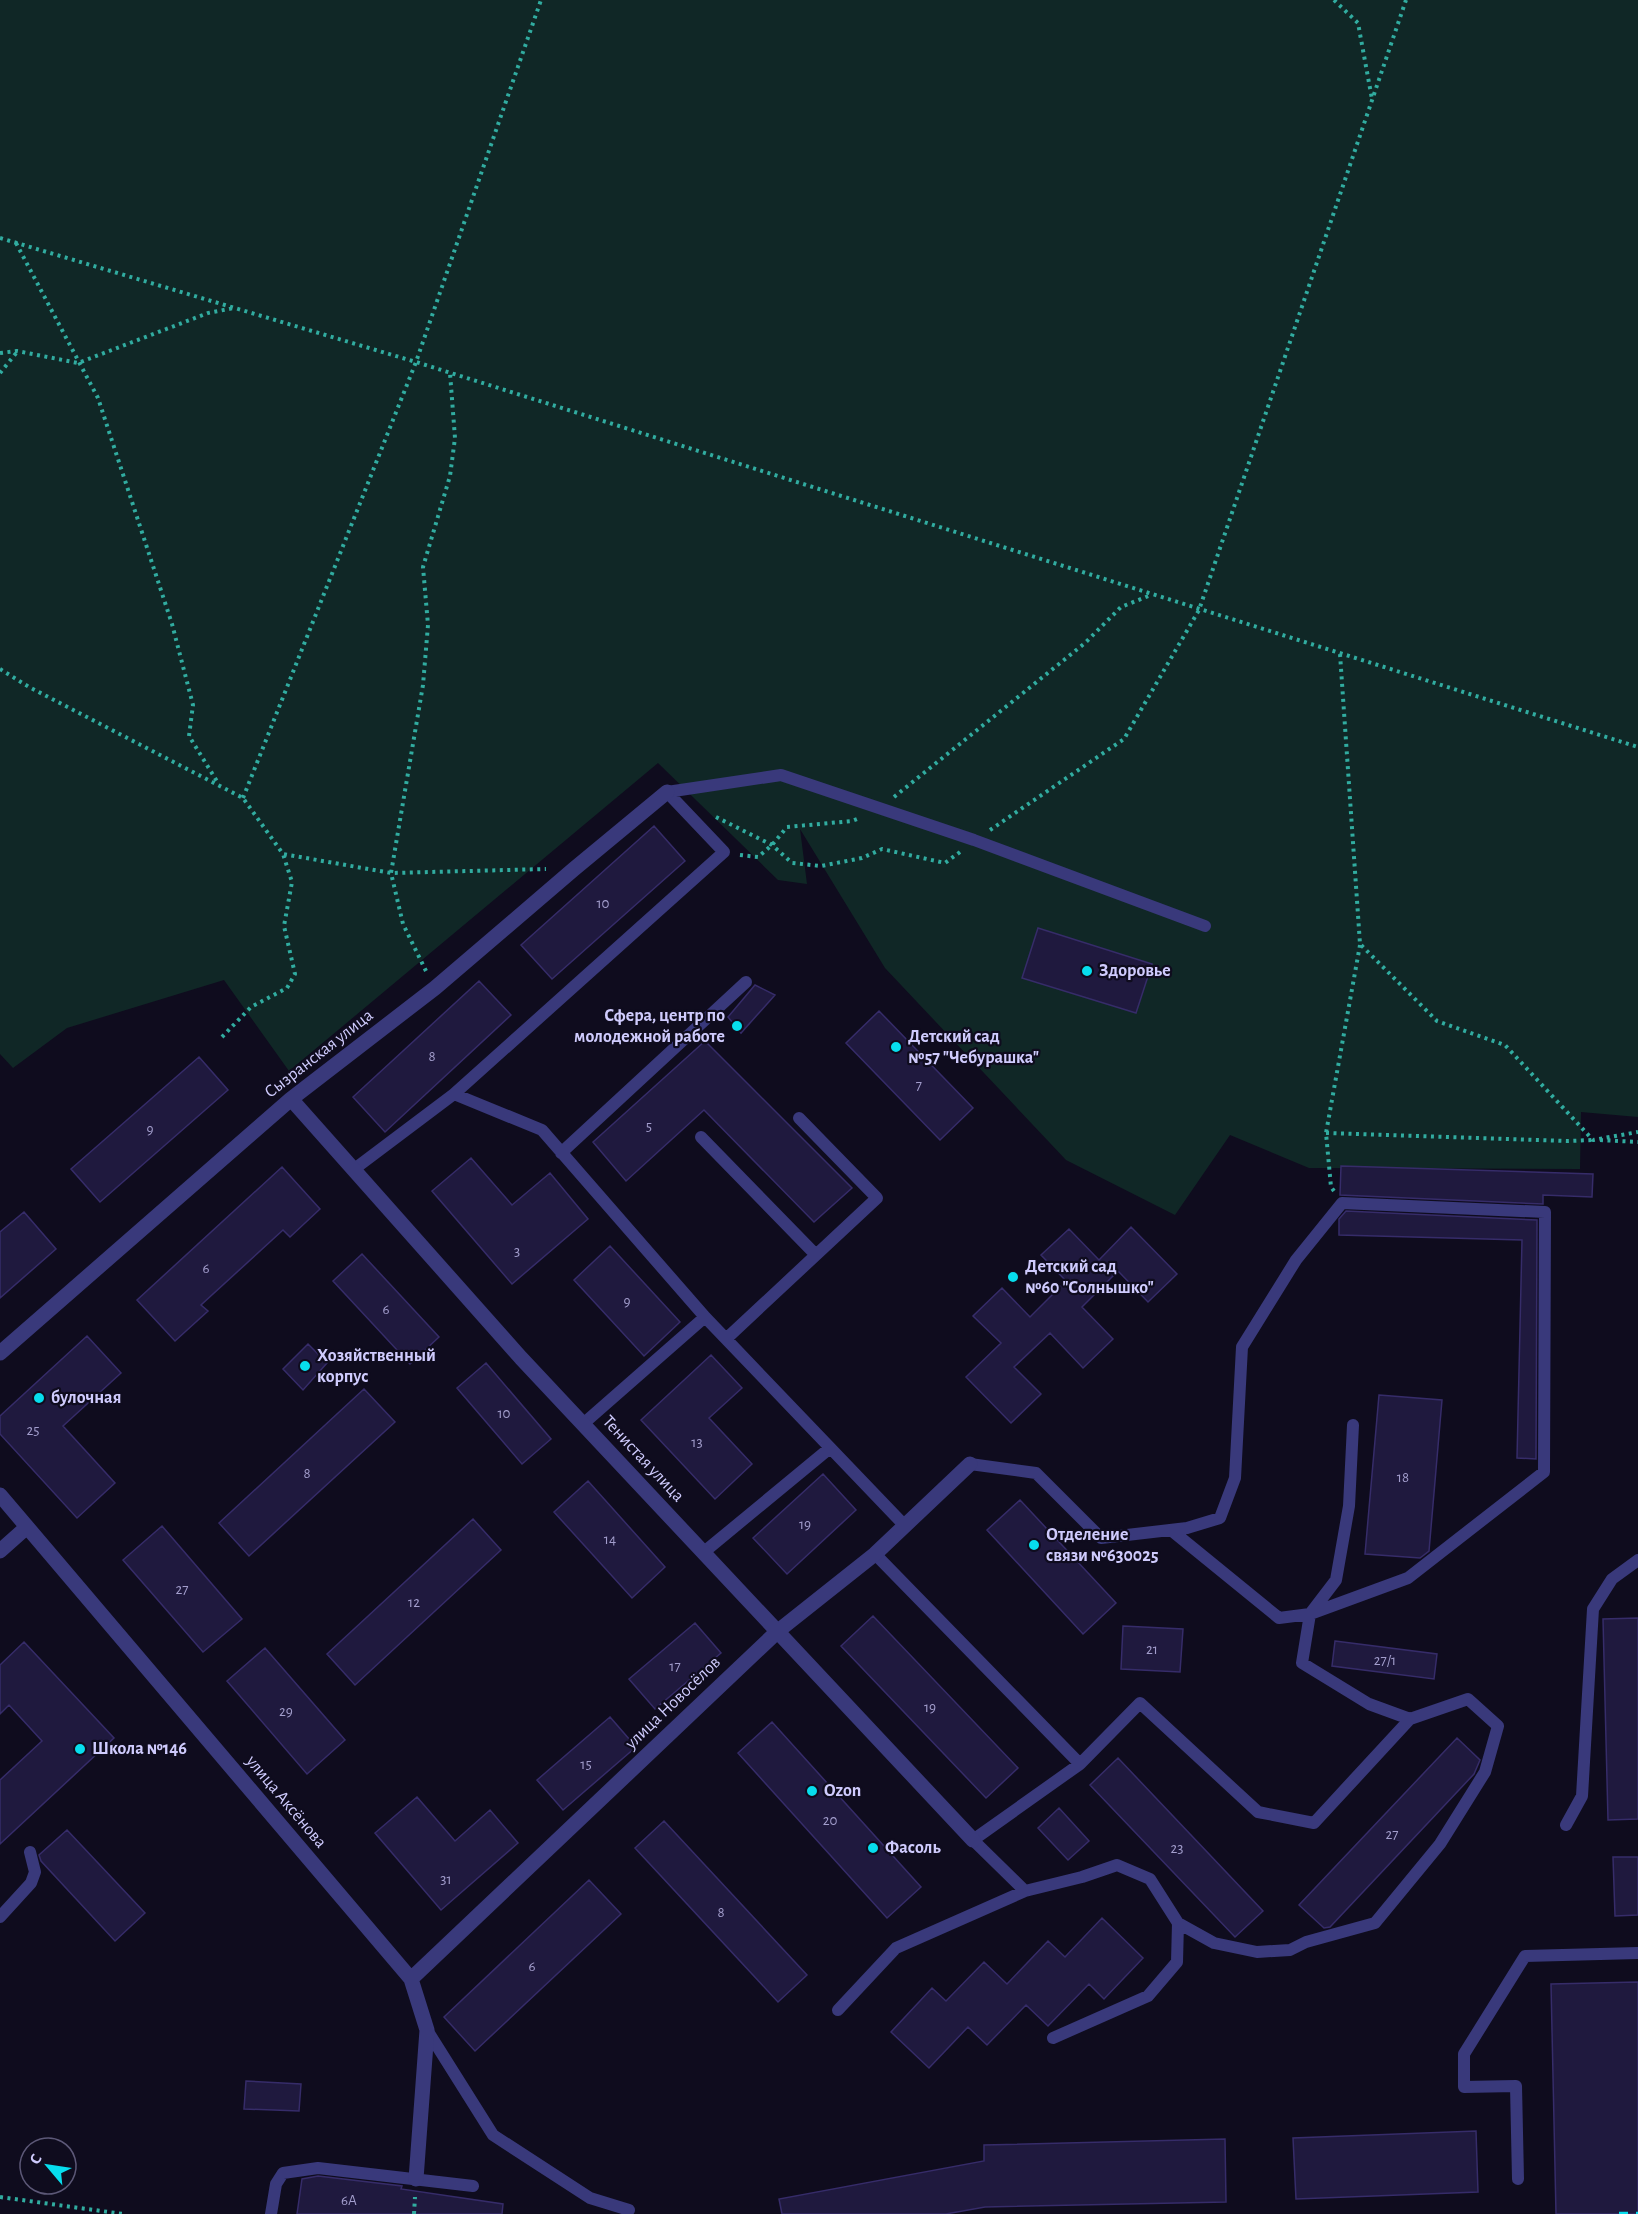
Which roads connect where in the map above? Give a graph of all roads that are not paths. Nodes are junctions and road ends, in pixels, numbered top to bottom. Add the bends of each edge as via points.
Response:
1 (667, 792) junction
2 (1205, 926) dead end
3 (746, 982) dead end
4 (454, 1094) junction
5 (291, 1099) junction
6 (799, 1118) dead end
7 (701, 1137) dead end
8 (561, 1153) junction
9 (354, 1170) junction
10 (816, 1255) junction
11 (705, 1317) junction
12 (726, 1339) junction
13 (0, 1353) edge
14 (584, 1424) junction
15 (1353, 1425) dead end
16 (830, 1448) junction
17 (970, 1464) joint
18 (0, 1496) edge
19 (904, 1526) junction
20 (27, 1527) junction
21 (1171, 1530) junction
22 (0, 1551) edge
23 (704, 1552) junction
24 (875, 1554) junction
25 (1638, 1560) edge
26 (1310, 1614) junction
27 (778, 1631) junction
28 (1410, 1719) junction
29 (1080, 1764) junction
30 (1566, 1825) dead end
31 (973, 1840) junction
32 (30, 1852) dead end
33 (1025, 1891) junction
34 (0, 1917) edge
35 (1178, 1923) junction
36 (1638, 1953) edge
37 (411, 1979) junction
38 (838, 2010) dead end
39 (427, 2030) junction
40 (1053, 2038) dead end
41 (416, 2180) junction
42 (1518, 2180) dead end
43 (473, 2186) dead end
44 (629, 2210) dead end
45 (271, 2214) edge

1 - 2 lane via 781,775 974,840
1 - 4 lane via 724,852
1 - 5 street, Сызранская улица via 435,988
3 - 8 lane
4 - 8 lane via 542,1130
4 - 9 lane
5 - 9 street, Тенистая улица
5 - 13 street, Сызранская улица
6 - 10 lane via 877,1198
7 - 10 lane
8 - 11 lane
9 - 14 street, Тенистая улица
10 - 12 lane
11 - 12 lane
11 - 14 lane
12 - 16 lane
14 - 23 street, Тенистая улица
15 - 26 lane via 1349,1506 1336,1580
16 - 19 lane
16 - 23 lane
17 - 19 street, улица Новосёлов
17 - 21 lane via 1036,1473 1101,1538
18 - 20 street, улица Аксёнова
19 - 24 street, улица Новосёлов
20 - 22 street
20 - 37 street, улица Аксёнова
21 - 26 lane via 1279,1618
21 - 26 lane via 1220,1518 1235,1478 1242,1347 1296,1260 1342,1203 1545,1212 1544,1472 1408,1578
23 - 27 street, Тенистая улица
24 - 27 street, улица Новосёлов
24 - 29 lane
25 - 30 lane via 1612,1579 1593,1609 1582,1796
26 - 28 lane via 1302,1663 1369,1704
27 - 31 street, Тенистая улица
27 - 37 street, улица Новосёлов
28 - 29 lane via 1314,1823 1257,1812 1140,1703
28 - 35 lane via 1468,1699 1498,1726 1485,1772 1440,1844 1375,1923 1290,1950 1257,1952 1214,1943
29 - 31 lane
31 - 33 lane
32 - 34 lane via 35,1872 31,1883
33 - 35 lane via 1118,1865 1150,1879
33 - 38 lane via 896,1948
35 - 40 lane via 1177,1962 1148,1996
36 - 42 lane via 1525,1956 1464,2054 1464,2086 1516,2085
37 - 39 street, улица Аксёнова
39 - 41 street, улица Аксёнова
39 - 44 lane via 493,2135 590,2198
41 - 43 lane
41 - 45 lane via 318,2168 283,2173 276,2184

